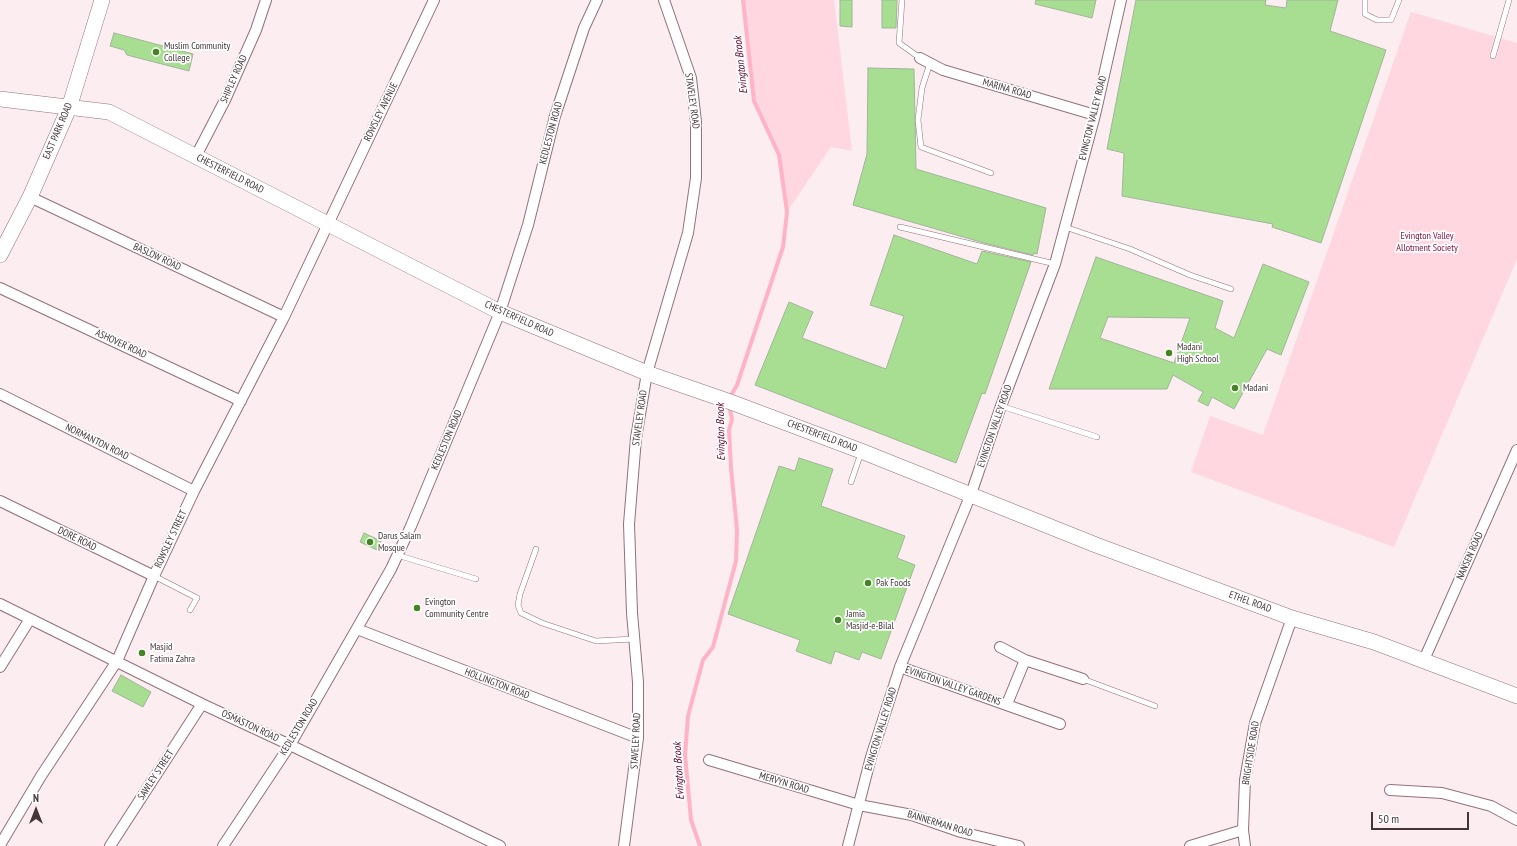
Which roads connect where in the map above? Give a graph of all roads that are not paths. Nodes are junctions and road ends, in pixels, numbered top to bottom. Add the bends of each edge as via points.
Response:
1 (102, 0) edge
2 (266, 0) edge
3 (434, 0) edge
4 (596, 0) edge
5 (664, 0) edge
6 (902, 0) edge
7 (1121, 0) edge
8 (1364, 0) edge
9 (1399, 0) edge
10 (1509, 0) edge
11 (1493, 56) dead end
12 (920, 58) joint
13 (930, 63) junction
14 (0, 100) edge
15 (69, 108) junction
16 (1095, 115) junction
17 (196, 156) junction
18 (991, 173) dead end
19 (30, 197) junction
20 (327, 224) junction
21 (900, 227) dead end
22 (1065, 227) junction
23 (0, 256) edge
24 (1055, 264) junction
25 (0, 288) edge
26 (1231, 289) dead end
27 (500, 312) junction
28 (284, 317) junction
29 (647, 373) junction
30 (0, 394) edge
31 (241, 401) junction
32 (1002, 406) junction
33 (1097, 437) dead end
34 (1517, 450) edge
35 (861, 451) junction
36 (851, 482) dead end
37 (194, 490) junction
38 (971, 494) junction
39 (986, 500) joint
40 (0, 501) edge
41 (536, 549) dead end
42 (397, 555) junction
43 (154, 576) junction
44 (476, 579) dead end
45 (0, 604) edge
46 (190, 610) dead end
47 (1292, 618) junction
48 (30, 619) junction
49 (356, 629) junction
50 (634, 639) junction
51 (1000, 647) dead end
52 (1025, 660) junction
53 (117, 661) junction
54 (1423, 662) junction
55 (0, 667) edge
56 (900, 667) junction
57 (1084, 679) joint
58 (1517, 696) edge
59 (202, 704) junction
60 (1006, 704) junction
61 (1155, 706) dead end
62 (1060, 724) dead end
63 (638, 738) junction
64 (290, 744) junction
65 (710, 760) dead end
66 (1390, 790) dead end
67 (859, 805) junction
68 (1517, 820) edge
69 (1243, 830) junction
70 (0, 845) edge
71 (110, 846) edge
72 (223, 846) edge
73 (500, 846) edge
74 (624, 846) edge
75 (848, 846) edge
76 (1019, 846) edge
77 (1190, 846) edge
78 (1245, 846) edge

1 - 15 street, EAST PARK ROAD
2 - 17 street, SHIPLEY ROAD via 256,30 225,100
3 - 20 street, ROWSLEY AVENUE
4 - 27 street, KEDLESTON ROAD via 554,116 528,225
5 - 29 street, STAVELEY ROAD via 691,78 696,122 696,178 688,233
6 - 12 lane via 899,43
7 - 16 street, EVINGTON VALLEY ROAD
8 - 9 lane via 1365,14 1377,20 1391,20
10 - 11 lane
12 - 13 street, MARINA ROAD
13 - 16 street, MARINA ROAD via 942,70
13 - 18 lane via 922,88 918,120 921,147
14 - 15 street, CHESTERFIELD ROAD
15 - 17 street, CHESTERFIELD ROAD via 109,112
15 - 19 street, EAST PARK ROAD
16 - 22 street, EVINGTON VALLEY ROAD
17 - 20 street, CHESTERFIELD ROAD
19 - 23 street, EAST PARK ROAD
19 - 28 street, BASLOW ROAD
20 - 27 street, CHESTERFIELD ROAD
20 - 28 street, ROWSLEY STREET
21 - 24 lane
22 - 24 street, EVINGTON VALLEY ROAD
22 - 26 lane via 1130,248 1190,275
24 - 32 street, EVINGTON VALLEY ROAD
25 - 31 street, ASHOVER ROAD
27 - 29 street, CHESTERFIELD ROAD
27 - 42 street, KEDLESTON ROAD
28 - 31 street, ROWSLEY STREET
29 - 35 street, CHESTERFIELD ROAD
29 - 50 street, STAVELEY ROAD via 636,438 630,524
30 - 37 street, NORMANTON ROAD
31 - 37 street, ROWSLEY STREET
32 - 33 lane
32 - 38 street, EVINGTON VALLEY ROAD
34 - 54 street, NANSEN ROAD
35 - 36 lane
35 - 38 street, CHESTERFIELD ROAD
37 - 43 street, ROWSLEY STREET
38 - 39 street, CHESTERFIELD ROAD
38 - 56 street, EVINGTON VALLEY ROAD
39 - 47 street, ETHEL ROAD
40 - 43 street, DORE ROAD
41 - 50 lane via 520,594 518,605 521,613 542,623 596,641
42 - 44 lane
42 - 49 street, KEDLESTON ROAD
43 - 46 lane via 197,598
43 - 53 street, ROWSLEY STREET
45 - 48 street, OSMASTON ROAD
47 - 54 street, ETHEL ROAD via 1374,642
47 - 69 street, BRIGHTSIDE ROAD via 1255,723 1245,780
48 - 53 street, OSMASTON ROAD
48 - 55 street
49 - 63 street, HOLLINGTON ROAD
49 - 64 street, KEDLESTON ROAD
50 - 63 street, STAVELEY ROAD via 638,682
51 - 52 street
52 - 57 street
52 - 60 street, EVINGTON VALLEY GARDENS
53 - 59 street, OSMASTON ROAD
53 - 70 street, ROWSLEY STREET
54 - 58 street, ETHEL ROAD
56 - 60 street, EVINGTON VALLEY GARDENS
56 - 67 street, EVINGTON VALLEY ROAD via 871,757
57 - 61 lane
59 - 64 street, OSMASTON ROAD
59 - 71 street, SAWLEY STREET
60 - 62 street, EVINGTON VALLEY GARDENS
63 - 74 street, STAVELEY ROAD
64 - 72 street, KEDLESTON ROAD
64 - 73 street, OSMASTON ROAD
65 - 67 street, MERVYN ROAD
66 - 68 street via 1442,793 1491,806
67 - 75 street, EVINGTON VALLEY ROAD
67 - 76 street, BANNERMAN ROAD via 912,815 962,832
69 - 77 street
69 - 78 street, BRIGHTSIDE ROAD

